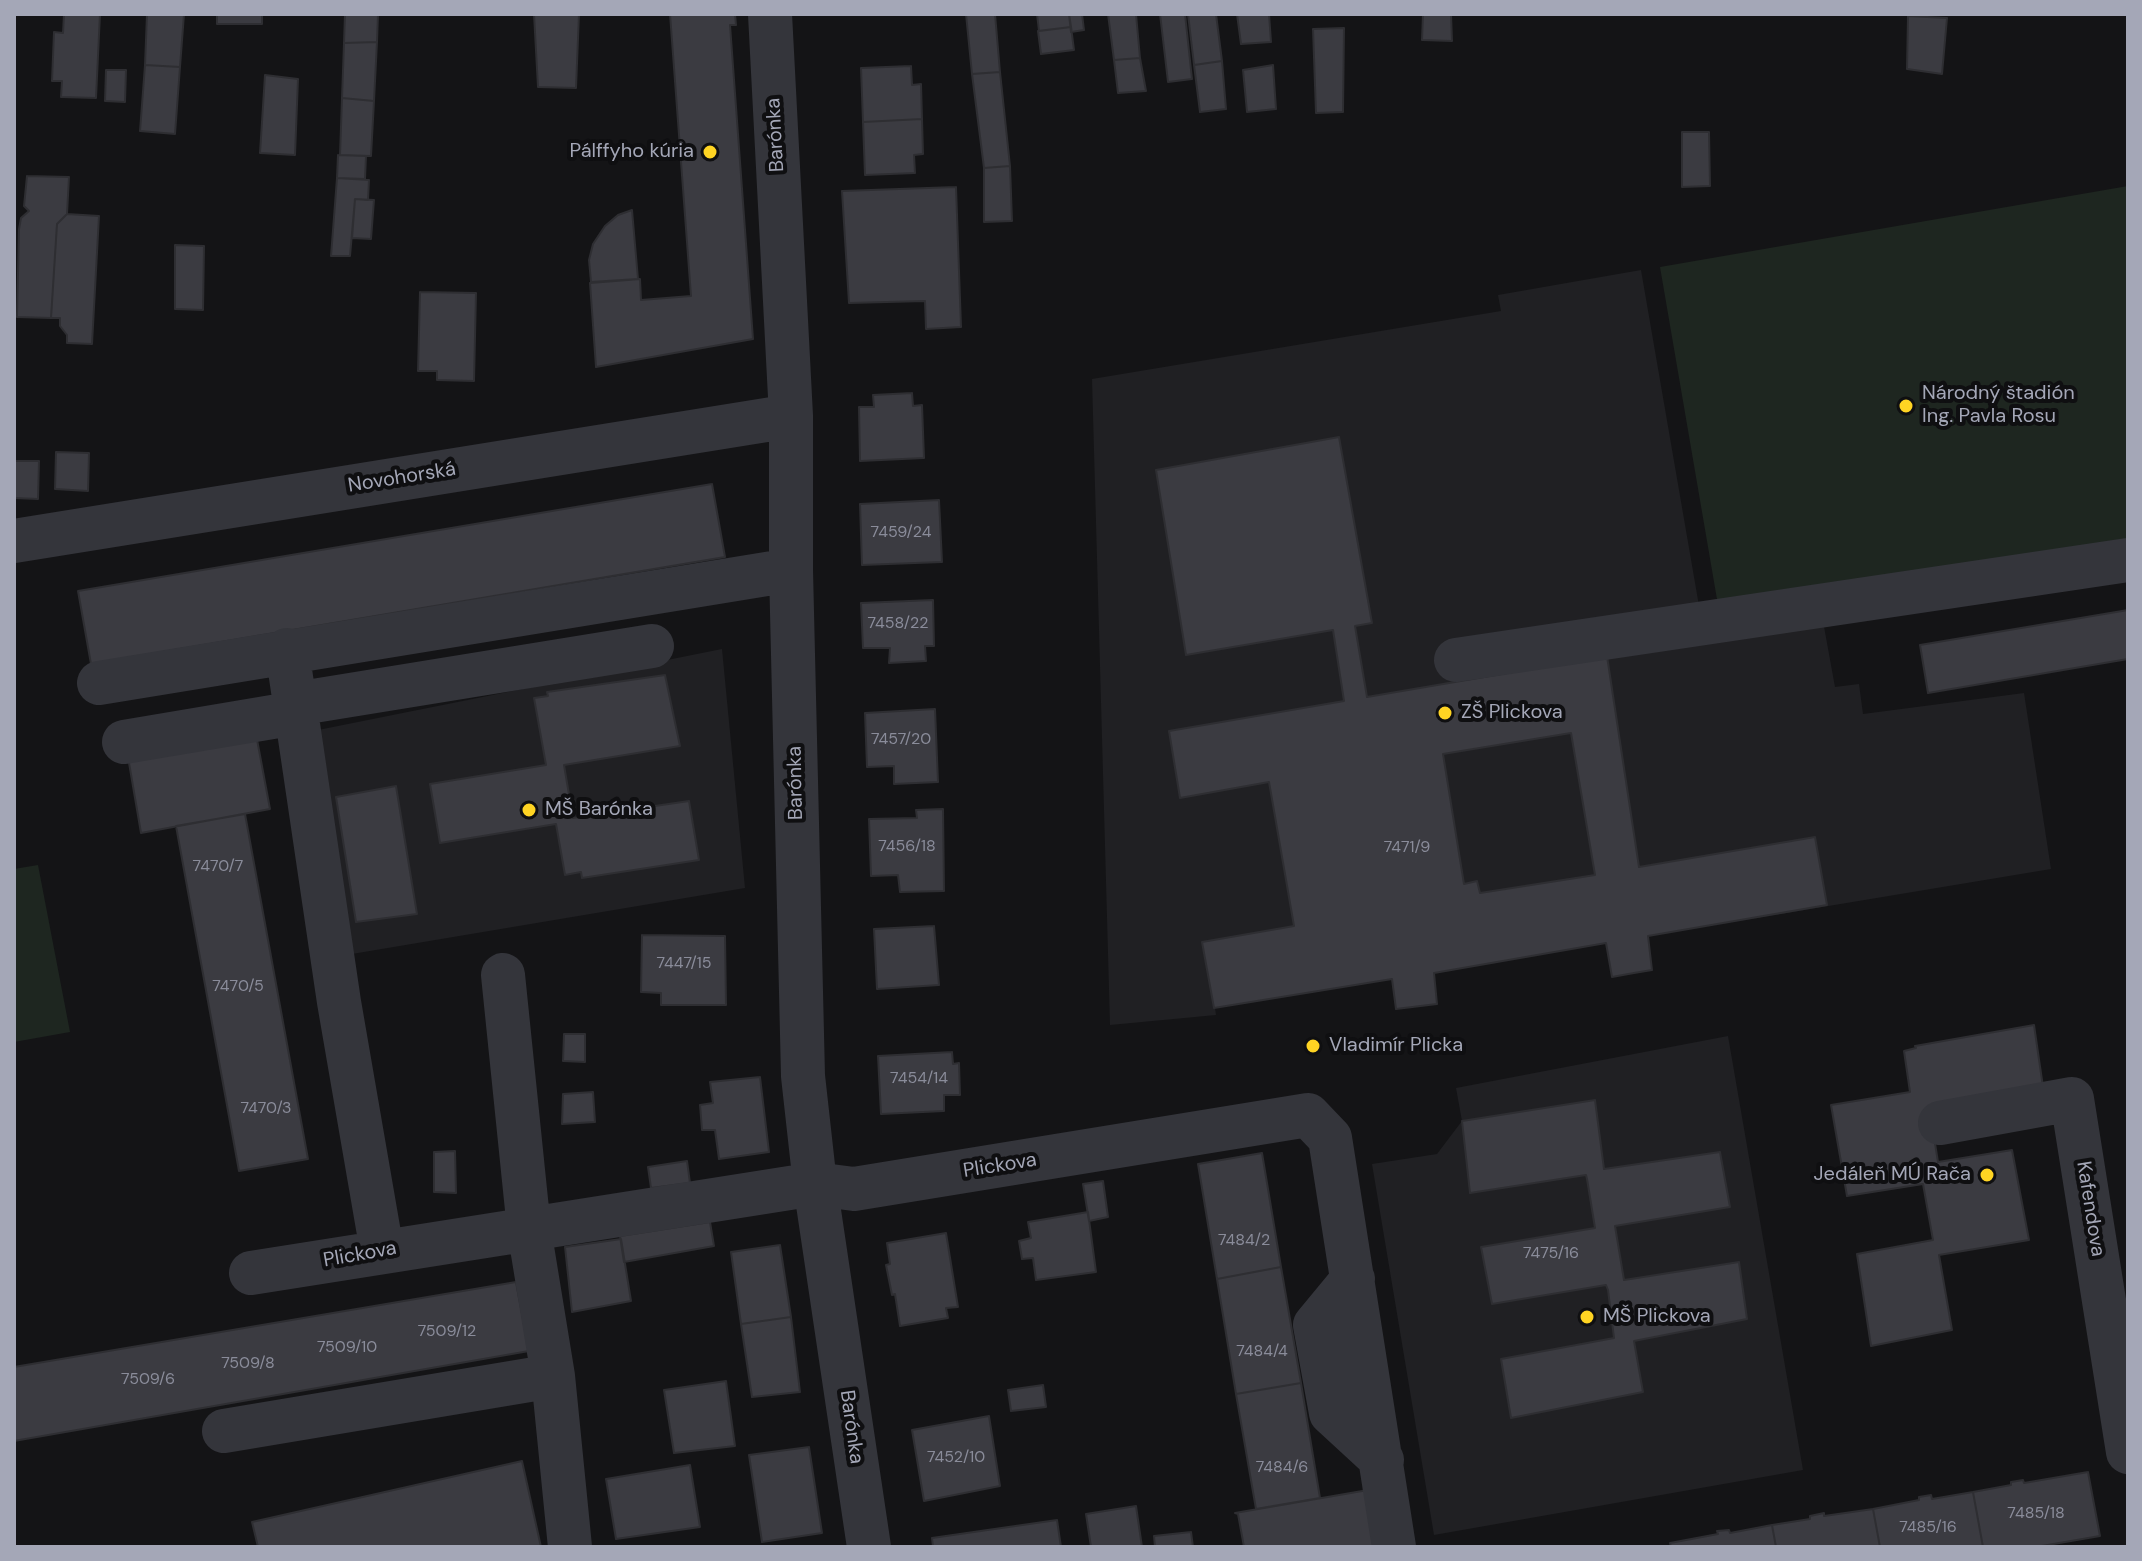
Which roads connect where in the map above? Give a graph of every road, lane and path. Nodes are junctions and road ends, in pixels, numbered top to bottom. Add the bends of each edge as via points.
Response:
1 (770, 14) edge
2 (791, 416) junction
3 (14, 541) edge
4 (2128, 560) edge
5 (791, 570) junction
6 (652, 646) dead end
7 (287, 650) junction
8 (1456, 660) dead end
9 (99, 683) dead end
10 (296, 708) junction
11 (124, 742) dead end
12 (503, 975) dead end
13 (1940, 1123) dead end
14 (815, 1184) junction
15 (529, 1229) junction
16 (382, 1251) junction
17 (251, 1273) dead end
18 (553, 1376) junction
19 (224, 1431) dead end
20 (2128, 1452) edge
21 (570, 1547) edge
22 (869, 1547) edge
23 (1394, 1547) edge

1 - 2 street, Barónka
2 - 3 street, Novohorská
2 - 5 street, Barónka
4 - 8 street
5 - 7 street
5 - 14 street, Barónka via 803,1076
6 - 10 street
7 - 9 street
7 - 10 street
10 - 11 street
10 - 16 street
12 - 15 street
13 - 20 street, Kafendova via 2072,1099
14 - 15 street, Plickova
14 - 22 street, Barónka
14 - 23 street, Plickova via 854,1189 1308,1115 1330,1138 1353,1279 1315,1325 1331,1413 1382,1460
15 - 16 street, Plickova
15 - 18 street
16 - 17 street, Plickova
18 - 19 street
18 - 21 street

